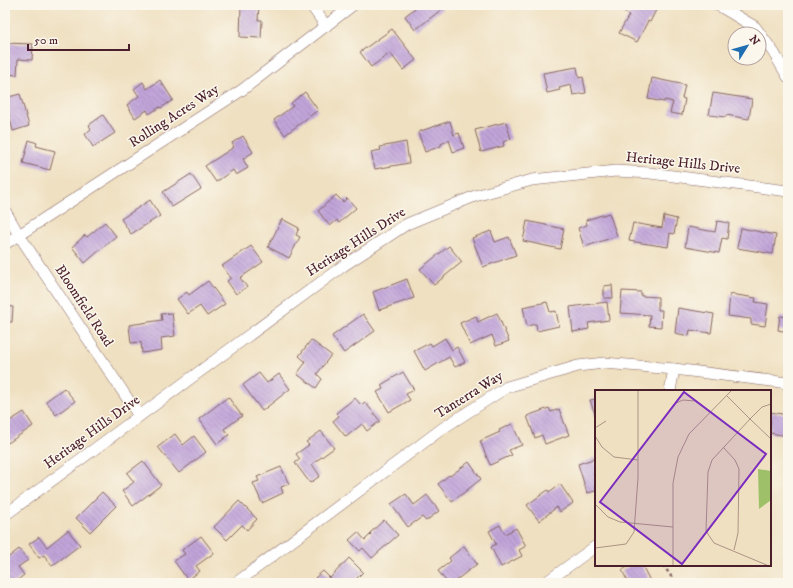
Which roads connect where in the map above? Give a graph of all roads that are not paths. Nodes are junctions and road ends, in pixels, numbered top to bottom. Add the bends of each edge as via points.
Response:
1 (311, 5) edge
2 (353, 5) edge
3 (718, 5) edge
4 (326, 26) junction
5 (788, 77) edge
6 (788, 191) edge
7 (5, 211) edge
8 (19, 235) junction
9 (5, 244) edge
10 (674, 369) junction
11 (788, 383) edge
12 (670, 390) edge
13 (139, 416) junction
14 (5, 515) edge
15 (595, 547) edge
16 (236, 583) edge
17 (545, 583) edge

1 - 4 street
2 - 4 street, Rolling Acres Way
3 - 5 street via 754,27
4 - 8 street, Rolling Acres Way via 242,90
6 - 13 street, Heritage Hills Drive via 616,171 532,180 475,196 407,224 367,250
7 - 8 street, Bloomfield Road
8 - 9 street, Rolling Acres Way
8 - 13 street, Bloomfield Road
10 - 11 street, Tanterra Way
10 - 12 street
10 - 16 street, Tanterra Way via 585,365 507,386 443,428
13 - 14 street, Heritage Hills Drive
15 - 17 street

